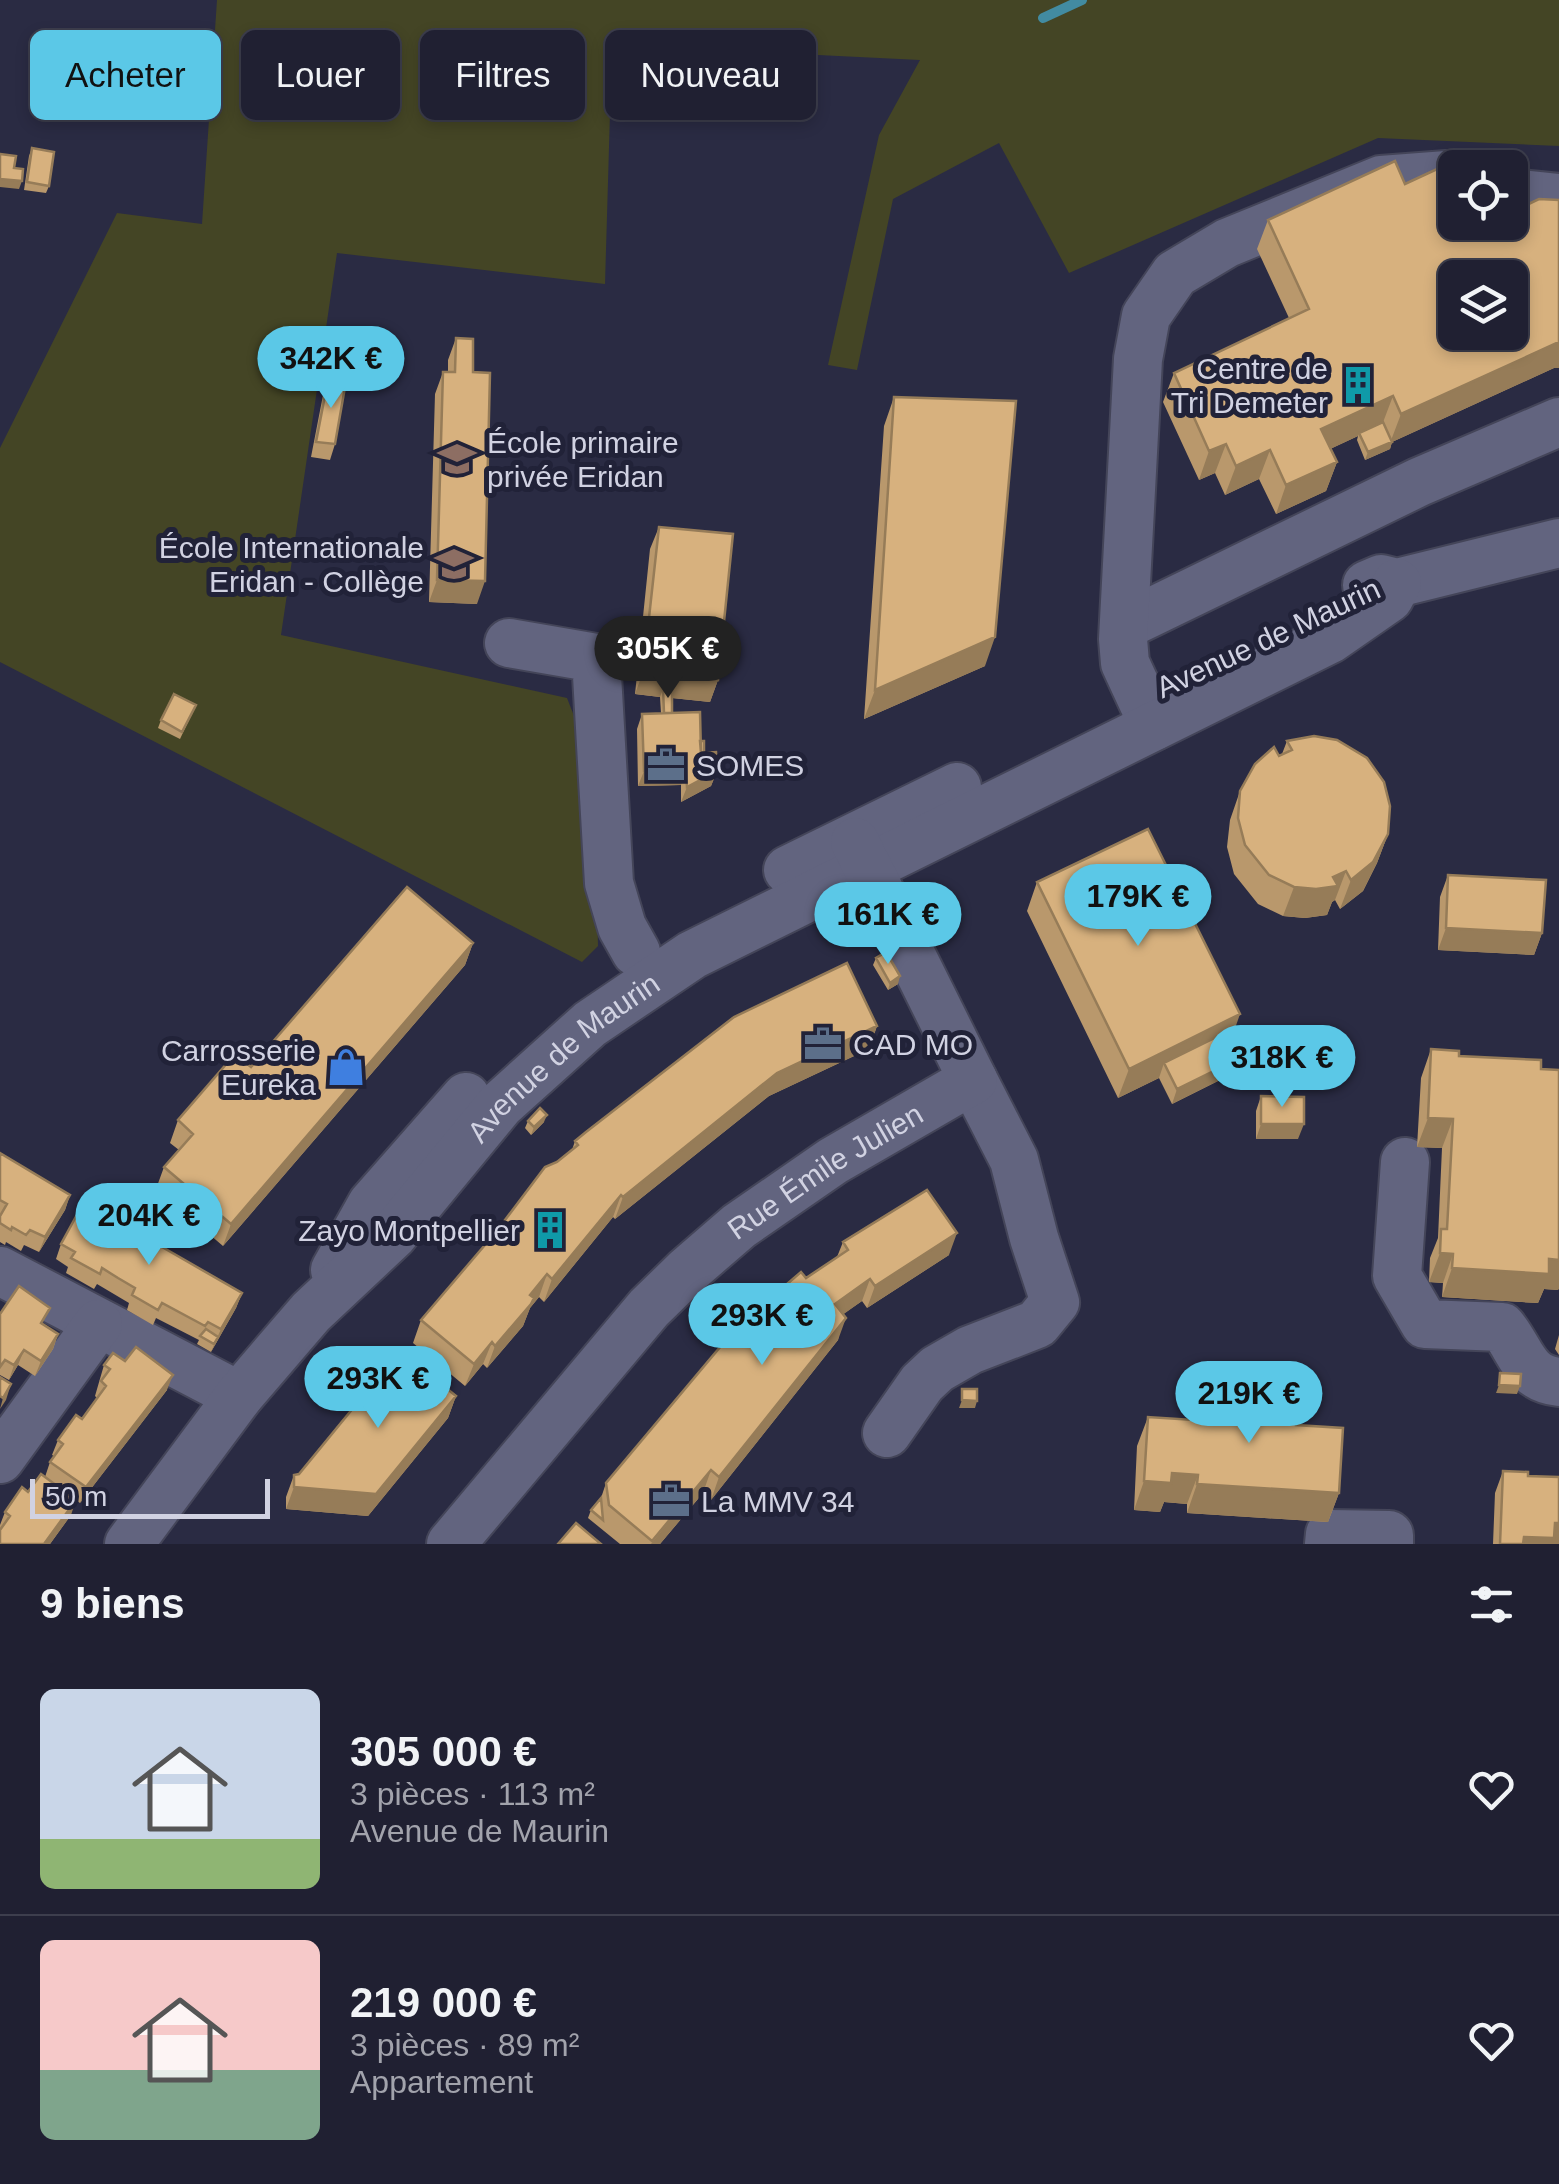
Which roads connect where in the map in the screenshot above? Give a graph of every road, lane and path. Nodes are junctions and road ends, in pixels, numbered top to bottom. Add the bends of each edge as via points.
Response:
1 (1438, 177) edge
2 (1528, 195) edge
3 (1559, 198) edge
4 (1559, 422) edge
5 (1559, 543) edge
6 (1125, 625) junction
7 (509, 643) dead end
8 (1146, 712) junction
9 (860, 853) junction
10 (636, 952) junction
11 (973, 1080) junction
12 (1405, 1162) dead end
13 (0, 1271) edge
14 (311, 1312) junction
15 (98, 1324) junction
16 (1559, 1382) edge
17 (239, 1396) junction
18 (887, 1433) dead end
19 (5, 1442) edge
20 (144, 1539) edge
21 (1329, 1539) edge
22 (1398, 1541) edge
23 (451, 1544) edge

1 - 6 street via 1381,180 1228,243 1174,274 1146,316 1138,359
2 - 3 street
4 - 6 street
5 - 8 street, Avenue de Maurin via 1397,583 1389,598 1330,639
6 - 8 street via 1125,663
7 - 10 street via 596,658 609,882
8 - 9 street, Avenue de Maurin
9 - 10 street, Avenue de Maurin
9 - 11 street
9 - 14 street, Avenue de Maurin via 590,1024 500,1106 393,1234
10 - 14 street, Avenue de Maurin via 475,1086 372,1204
11 - 18 street via 1014,1160 1055,1302 1038,1324 937,1369
11 - 23 street, Rue Émile Julien via 833,1160 687,1270
12 - 16 street via 1397,1276 1425,1324 1502,1327 1528,1369
13 - 15 street
14 - 17 street, Avenue de Maurin
15 - 17 street
15 - 19 street
17 - 20 street, Avenue de Maurin
21 - 22 street

